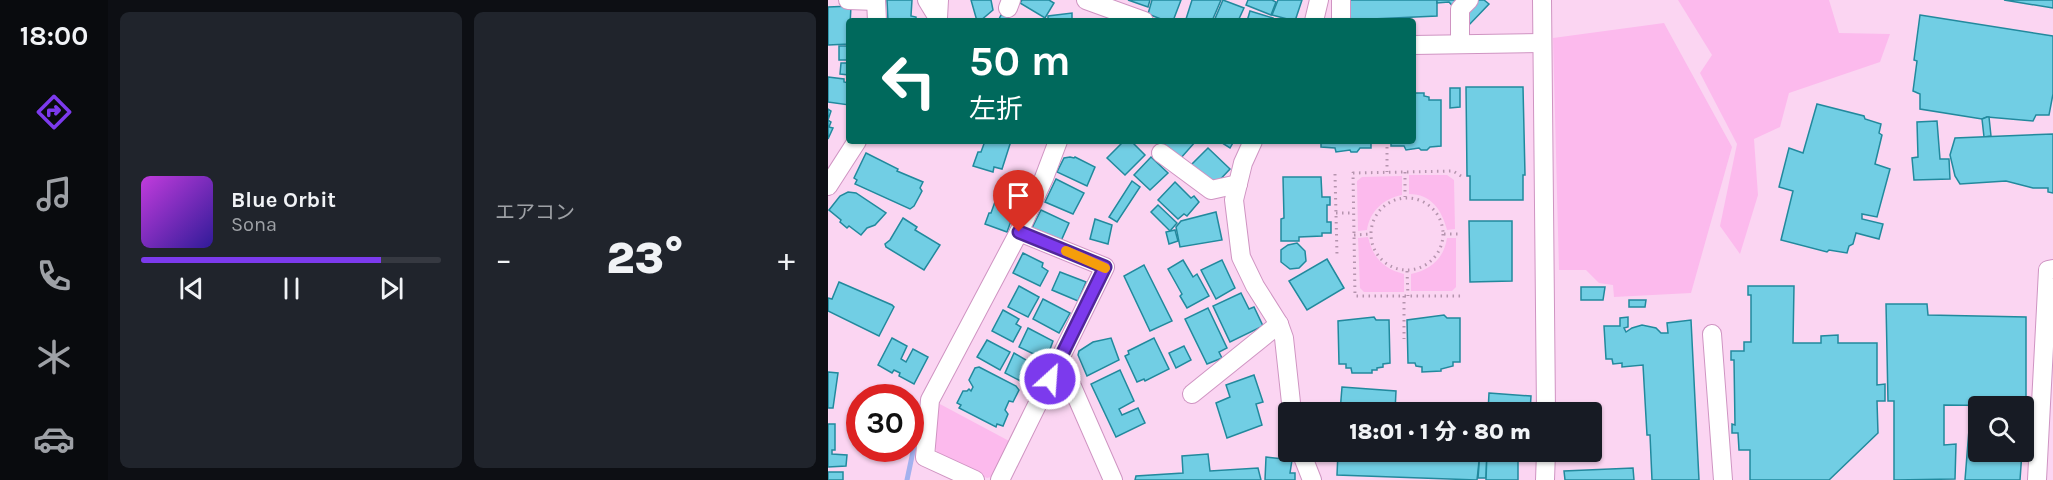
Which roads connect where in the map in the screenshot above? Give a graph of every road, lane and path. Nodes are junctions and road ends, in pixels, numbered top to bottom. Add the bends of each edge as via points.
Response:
1 (848, 0) edge
2 (927, 0) edge
3 (939, 0) edge
4 (1319, 0) edge
5 (1341, 0) edge
6 (1469, 0) edge
7 (1542, 0) edge
8 (876, 1) edge
9 (1089, 8) edge
10 (877, 18) edge
11 (1131, 18) edge
12 (1315, 18) edge
13 (1341, 18) edge
14 (1542, 43) junction
15 (1460, 44) junction
16 (1416, 45) edge
17 (855, 144) edge
18 (1057, 144) edge
19 (1252, 144) edge
20 (1387, 144) edge
21 (1161, 153) dead end
22 (1387, 172) junction
23 (1405, 172) junction
24 (1335, 174) dead end
25 (1461, 176) dead end
26 (1238, 184) junction
27 (828, 186) edge
28 (1405, 197) junction
29 (1336, 213) junction
30 (1353, 213) junction
31 (1019, 232) junction
32 (1371, 234) junction
33 (1444, 234) junction
34 (1461, 234) dead end
35 (1354, 235) junction
36 (1336, 255) dead end
37 (2053, 269) edge
38 (1407, 270) junction
39 (1406, 296) junction
40 (1462, 296) dead end
41 (1279, 324) junction
42 (1712, 334) dead end
43 (1404, 339) dead end
44 (1060, 359) junction
45 (1192, 394) dead end
46 (1291, 402) edge
47 (1546, 402) edge
48 (1305, 462) edge
49 (1546, 462) edge
50 (975, 480) edge
51 (1000, 480) edge
52 (1113, 480) edge
53 (1312, 480) edge
54 (1545, 480) edge
55 (1723, 480) edge
56 (2037, 480) edge

1 - 8 street
2 - 3 street via 938,18
4 - 12 street
5 - 13 street
6 - 15 street via 1460,9
7 - 14 street
8 - 10 street
9 - 11 street
14 - 15 street
14 - 47 street
15 - 16 street
17 - 27 street
18 - 31 street
19 - 26 street
20 - 22 path
21 - 26 street via 1211,190
22 - 23 path
22 - 30 path via 1353,173
23 - 25 path via 1453,171
23 - 28 path
24 - 29 path
26 - 41 street via 1234,200 1241,257
28 - 32 path via 1382,207 1375,216
28 - 33 path via 1428,203 1442,222
29 - 30 path
29 - 36 path
30 - 35 path
31 - 44 street via 1105,267
31 - 50 street via 930,400 925,457
32 - 35 path
32 - 38 path via 1375,252 1383,261 1393,268
33 - 34 path
33 - 38 path via 1442,246 1428,265
35 - 39 path via 1355,296
37 - 56 street via 2048,270
38 - 39 path
39 - 40 path
39 - 43 path
41 - 45 street
41 - 46 street
42 - 55 street
44 - 51 street
44 - 52 street
48 - 53 street
49 - 54 street

